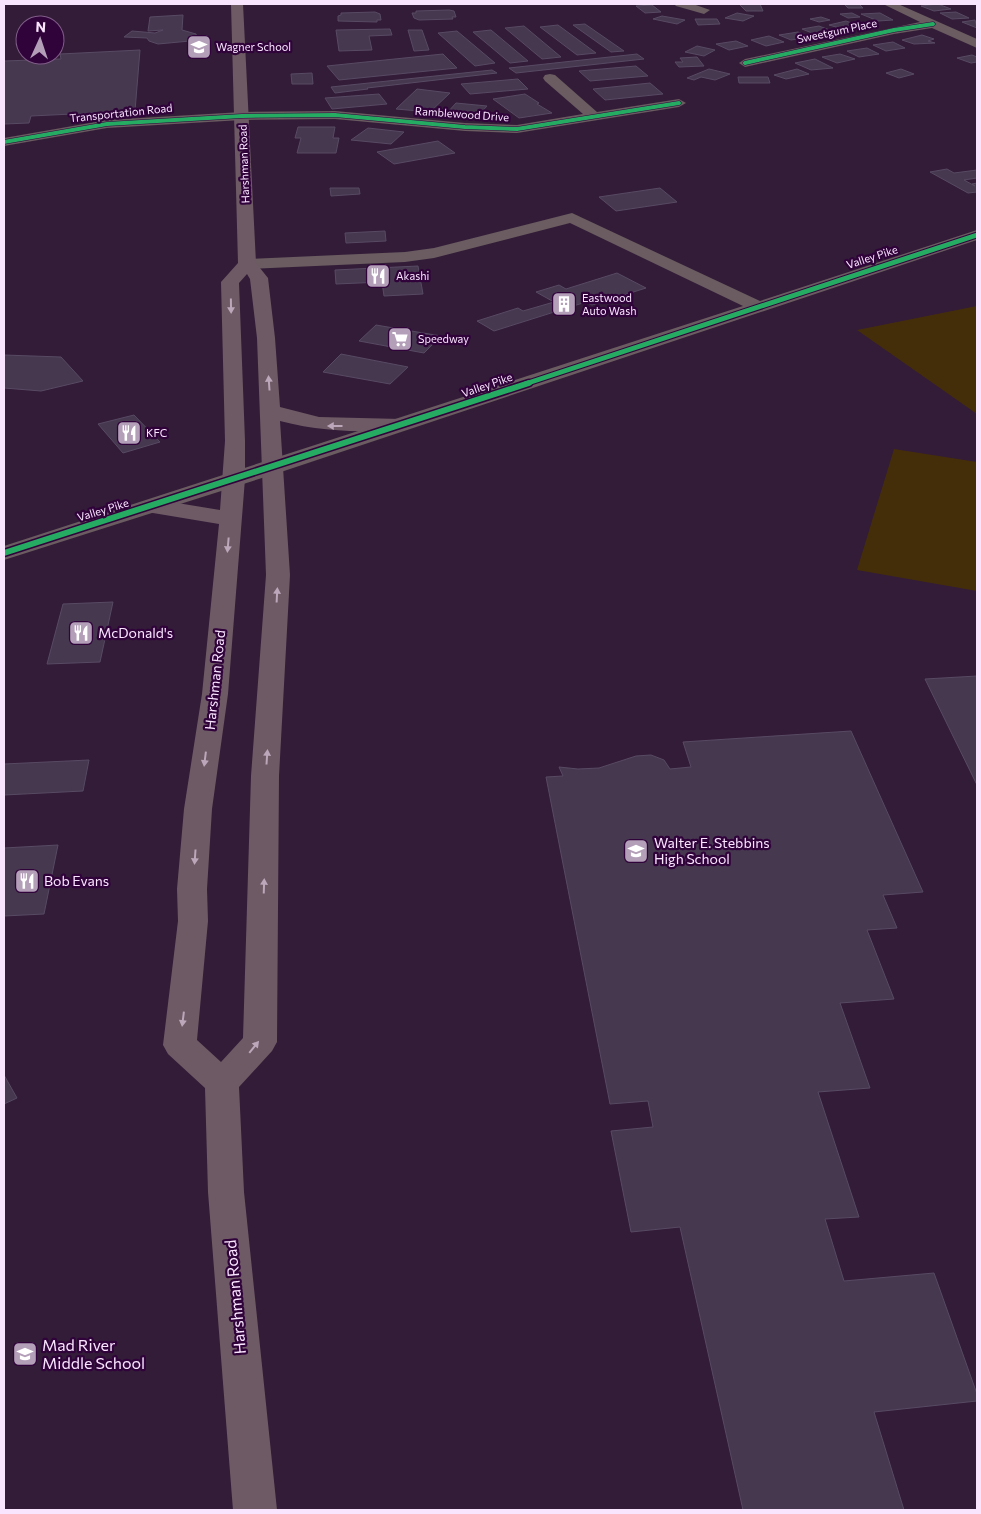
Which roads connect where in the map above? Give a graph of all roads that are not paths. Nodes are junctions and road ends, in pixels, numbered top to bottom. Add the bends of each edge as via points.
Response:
1 (237, 4) edge
2 (680, 4) edge
3 (889, 4) edge
4 (704, 10) dead end
5 (933, 24) junction
6 (977, 44) edge
7 (745, 63) dead end
8 (550, 78) dead end
9 (679, 103) dead end
10 (242, 116) junction
11 (595, 117) junction
12 (4, 142) edge
13 (977, 235) edge
14 (247, 264) junction
15 (757, 306) junction
16 (271, 411) junction
17 (401, 426) junction
18 (273, 467) junction
19 (234, 479) junction
20 (153, 506) junction
21 (231, 519) junction
22 (4, 552) edge
23 (222, 1083) junction
24 (255, 1510) edge

1 - 10 main road, Harshman Road
2 - 4 street
3 - 5 street
5 - 6 street
5 - 7 street, Sweetgum Place
8 - 11 street
9 - 11 street, Ramblewood Drive
10 - 11 street, Ramblewood Drive via 335,115 517,129
10 - 12 street, Transportation Road via 107,124
10 - 14 main road, Harshman Road
13 - 15 street, Valley Pike
14 - 15 street via 434,253 572,218
16 -> 14 main road, Harshman Road via 259,278
14 -> 19 main road, Harshman Road via 230,282
15 - 17 street, Valley Pike
17 -> 16 main road via 325,426 286,418
16 - 18 main road, Harshman Road
17 - 18 street, Valley Pike
18 - 19 street, Valley Pike
23 -> 18 main road, Harshman Road via 260,1042 266,776 278,574
19 - 20 street, Valley Pike
19 - 21 main road, Harshman Road
20 - 21 main road
20 - 22 street, Valley Pike
21 -> 23 main road, Harshman Road via 215,694 198,809 180,1045
23 - 24 main road, Harshman Road via 226,1192

